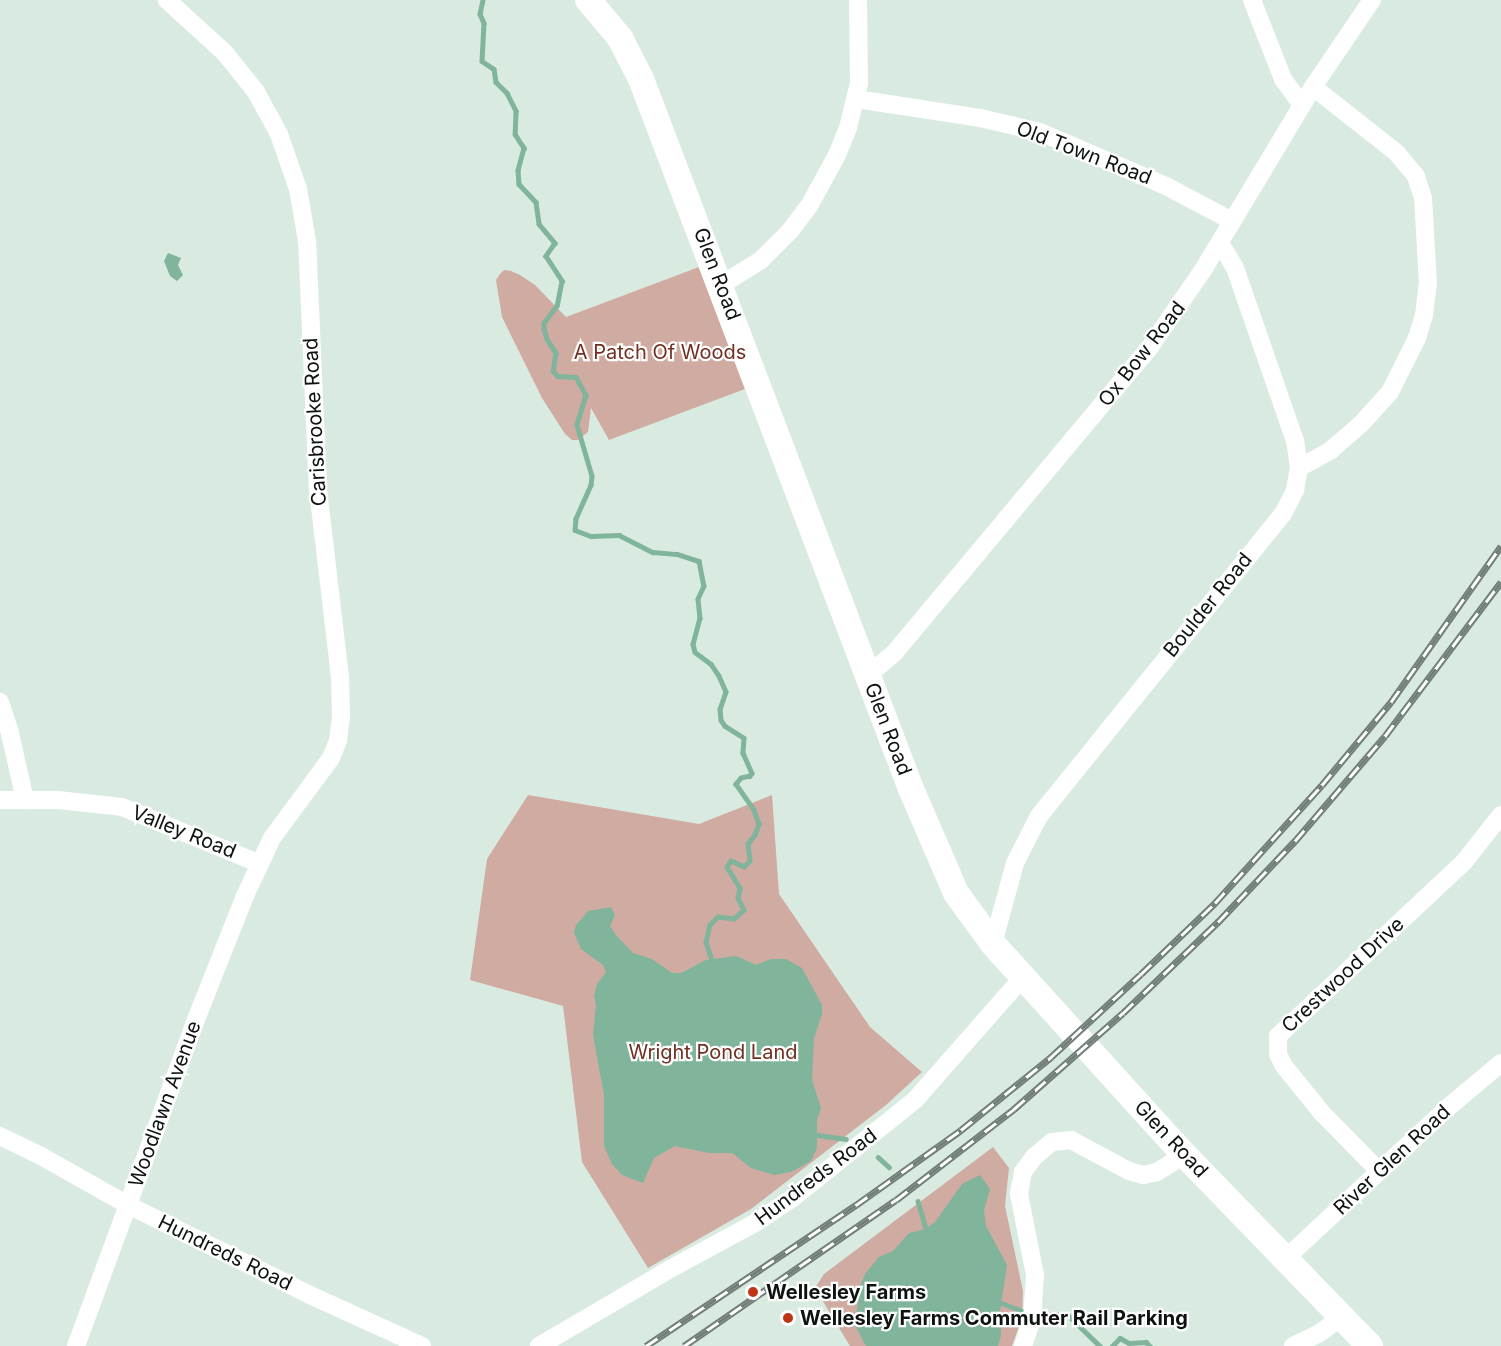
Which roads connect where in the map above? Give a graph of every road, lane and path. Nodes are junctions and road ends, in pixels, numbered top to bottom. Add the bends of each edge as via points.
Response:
1 (167, 0) edge
2 (588, 0) edge
3 (858, 0) edge
4 (1252, 0) edge
5 (1372, 0) edge
6 (608, 11) edge
7 (1313, 87) junction
8 (856, 99) junction
9 (1302, 105) junction
10 (1232, 221) junction
11 (1220, 243) junction
12 (721, 285) junction
13 (1299, 468) junction
14 (868, 675) junction
15 (0, 702) edge
16 (0, 800) edge
17 (25, 800) junction
18 (1501, 815) edge
19 (258, 863) junction
20 (993, 944) junction
21 (1023, 977) junction
22 (1501, 1063) edge
23 (0, 1136) edge
24 (1184, 1155) junction
25 (1379, 1171) junction
26 (128, 1205) junction
27 (1285, 1259) junction
28 (1342, 1317) junction
29 (76, 1346) edge
30 (422, 1346) edge
31 (538, 1346) edge
32 (1023, 1346) edge
33 (1293, 1346) edge
34 (1370, 1346) edge

1 - 19 street, Carisbrooke Road via 225,53 266,107 291,167 307,241 318,490 341,717 332,758 283,820
2 - 6 street, Glen Road
3 - 8 street via 860,66
4 - 9 street via 1283,79
5 - 7 street, Ox Bow Road
6 - 12 street, Glen Road via 641,79
7 - 9 street, Ox Bow Road
7 - 13 street via 1397,153 1416,176 1423,198 1428,284 1417,338 1390,392 1331,450
8 - 10 street, Old Town Road via 980,118 1040,132 1166,186
8 - 12 street via 837,155 809,206 769,253
9 - 10 street, Ox Bow Road
10 - 11 street, Ox Bow Road
11 - 13 street, Boulder Road via 1232,261 1280,395
11 - 14 street, Ox Bow Road via 1132,370 895,652
12 - 14 street, Glen Road
13 - 20 street, Boulder Road via 1295,490 1284,512 1039,816 1010,876
14 - 20 street, Glen Road via 943,867 969,914
15 - 17 street
16 - 17 street, Valley Road
17 - 19 street, Valley Road via 122,807
18 - 25 street, Crestwood Drive via 1464,862 1278,1036 1278,1054 1284,1066 1322,1113
19 - 26 street, Woodlawn Avenue
20 - 21 street, Glen Road
21 - 24 street, Glen Road
21 - 31 street, Hundreds Road via 915,1100 794,1197
22 - 25 street, River Glen Road
23 - 26 street, Hundreds Road
24 - 27 street, Glen Road
24 - 32 street via 1157,1172 1143,1175 1129,1172 1081,1144 1061,1140 1044,1147 1030,1161 1019,1194 1035,1275 1032,1319
25 - 27 street, River Glen Road
26 - 29 street, Woodlawn Avenue
26 - 30 street, Hundreds Road
27 - 28 street, Glen Road
28 - 33 street
28 - 34 street, Glen Road

